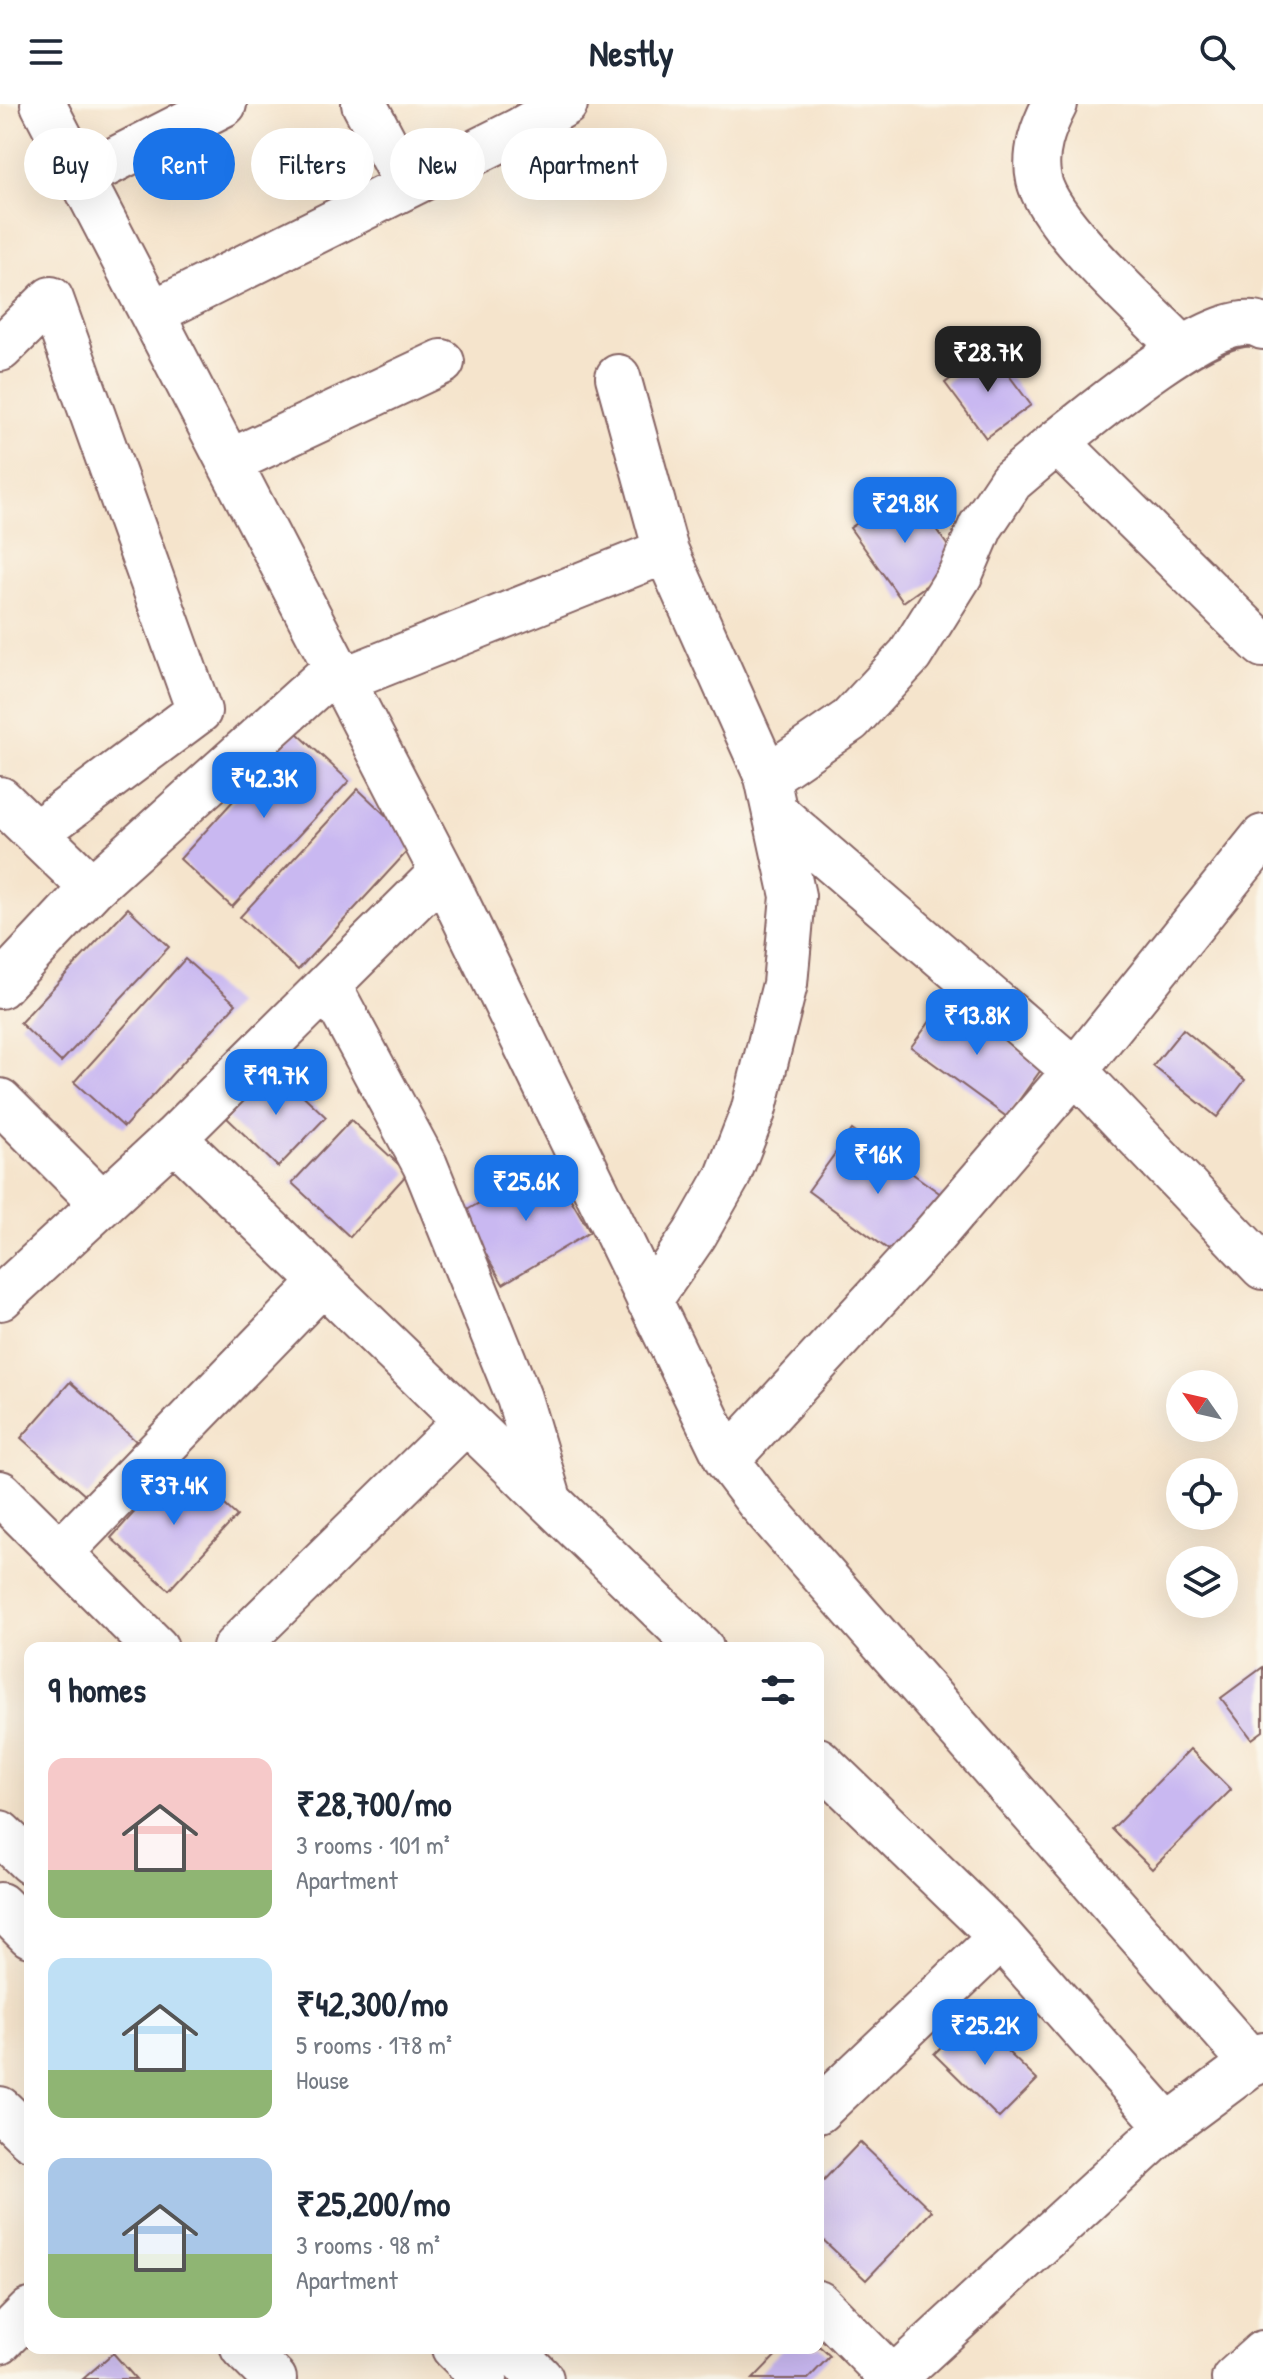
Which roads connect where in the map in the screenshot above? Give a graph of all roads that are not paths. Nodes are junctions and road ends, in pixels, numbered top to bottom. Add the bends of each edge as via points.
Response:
1 (43, 104) edge
2 (224, 104) edge
3 (364, 104) edge
4 (565, 104) edge
5 (1055, 104) edge
6 (55, 128) edge
7 (485, 145) edge
8 (390, 153) edge
9 (117, 159) edge
10 (390, 194) edge
11 (93, 200) edge
12 (152, 313) junction
13 (1263, 327) edge
14 (1181, 347) junction
15 (0, 349) edge
16 (442, 362) dead end
17 (618, 377) dead end
18 (1057, 442) junction
19 (229, 462) junction
20 (666, 551) junction
21 (1263, 645) edge
22 (340, 674) junction
23 (772, 795) junction
24 (0, 799) edge
25 (1263, 802) edge
26 (1263, 818) edge
27 (36, 833) junction
28 (1263, 837) edge
29 (442, 872) junction
30 (92, 888) junction
31 (0, 986) edge
32 (329, 986) junction
33 (1075, 1071) junction
34 (0, 1101) edge
35 (174, 1138) junction
36 (101, 1202) junction
37 (1263, 1267) edge
38 (322, 1283) junction
39 (0, 1298) edge
40 (649, 1301) junction
41 (466, 1421) junction
42 (727, 1460) junction
43 (0, 1493) edge
44 (550, 1501) junction
45 (61, 1552) junction
46 (150, 1642) edge
47 (241, 1642) edge
48 (681, 1642) edge
49 (827, 1786) edge
50 (0, 1833) edge
51 (24, 1856) edge
52 (0, 1905) edge
53 (24, 1929) edge
54 (1001, 1937) junction
55 (1258, 2059) edge
56 (824, 2105) edge
57 (0, 2109) edge
58 (1168, 2126) junction
59 (24, 2132) edge
60 (824, 2309) edge
61 (24, 2317) edge
62 (0, 2341) edge
63 (1263, 2353) edge
64 (460, 2354) edge
65 (516, 2354) edge
66 (485, 2379) edge
67 (541, 2379) edge
68 (893, 2379) edge
69 (1234, 2379) edge

1 - 6 street
2 - 9 street
3 - 8 street
4 - 7 street
5 - 14 street via 1040,134 1039,180 1060,219
10 - 12 street
11 - 12 street
12 - 19 street
13 - 14 street via 1235,325
14 - 18 street
15 - 27 street via 51,299 199,711
16 - 19 street
17 - 20 street
18 - 21 street
18 - 23 street via 1011,481 910,655
19 - 22 street
20 - 22 street
20 - 23 street
22 - 29 street
22 - 30 street
23 - 33 street
23 - 40 street via 793,896 785,984 753,1112 728,1176
24 - 27 street
25 - 26 street
27 - 30 street
28 - 33 street
29 - 32 street
29 - 40 street
30 - 31 street
32 - 35 street
32 - 44 street via 425,1165 519,1398
33 - 37 street
33 - 42 street via 933,1236
34 - 36 street
35 - 36 street
35 - 38 street
36 - 39 street
38 - 41 street
38 - 45 street
40 - 42 street
41 - 44 street
41 - 47 street
42 - 55 street via 758,1501
43 - 45 street
44 - 48 street
45 - 46 street
49 - 54 street
50 - 51 street
52 - 53 street
54 - 56 street
54 - 58 street
55 - 58 street
57 - 59 street
58 - 68 street
60 - 68 street
61 - 62 street
63 - 69 street
64 - 66 street
65 - 67 street

